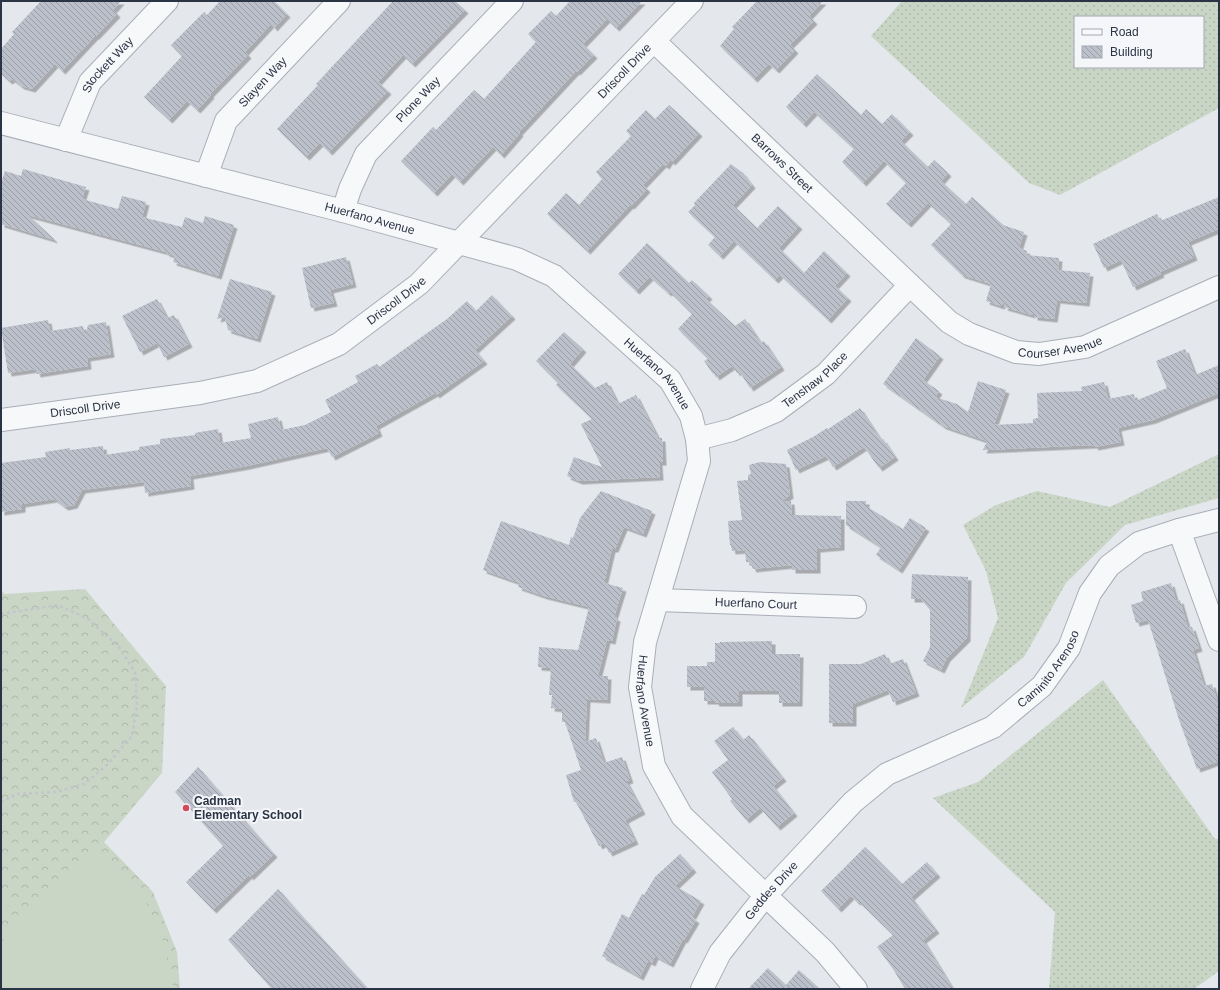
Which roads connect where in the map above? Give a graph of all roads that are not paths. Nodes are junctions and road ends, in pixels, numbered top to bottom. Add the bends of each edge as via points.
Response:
1 (167, 1) edge
2 (339, 1) edge
3 (512, 1) edge
4 (692, 1) edge
5 (654, 40) junction
6 (1, 123) edge
7 (66, 140) junction
8 (206, 176) junction
9 (343, 211) junction
10 (459, 244) junction
11 (910, 286) junction
12 (1219, 287) edge
13 (1, 420) edge
14 (697, 438) junction
15 (1219, 520) edge
16 (1179, 530) junction
17 (658, 600) junction
18 (855, 607) dead end
19 (1219, 640) edge
20 (853, 802) joint
21 (765, 896) junction
22 (702, 989) edge
23 (856, 989) edge

1 - 7 street, Stockett Way via 90,82
2 - 8 street, Slayen Way via 226,121
3 - 9 street, Plone Way via 366,154
4 - 5 street, Driscoll Drive
5 - 10 street, Driscoll Drive
5 - 11 street, Barrows Street
6 - 7 street, Huerfano Avenue
7 - 8 street, Huerfano Avenue
8 - 9 street, Huerfano Avenue
9 - 10 street, Huerfano Avenue
10 - 13 street, Driscoll Drive via 419,284 339,344 257,381 200,393
10 - 14 street, Huerfano Avenue via 517,259 554,276 670,380 691,416
11 - 12 street, Courser Avenue via 949,322 969,334 1016,352 1039,354 1085,347
11 - 14 street, Tenshaw Place via 826,374 776,411 732,430
14 - 17 street, Huerfano Avenue via 699,461
15 - 16 street, Caminito Arenoso
16 - 19 street
16 - 20 street, Caminito Arenoso via 1139,543 1108,566 1090,593 1069,648 1042,686 993,727 887,774
17 - 18 street, Huerfano Court
17 - 21 street, Huerfano Avenue via 645,642 640,687 654,766 682,816
20 - 21 street, Geddes Drive
21 - 22 street, Geddes Drive via 720,953
21 - 23 street, Huerfano Avenue via 824,952

